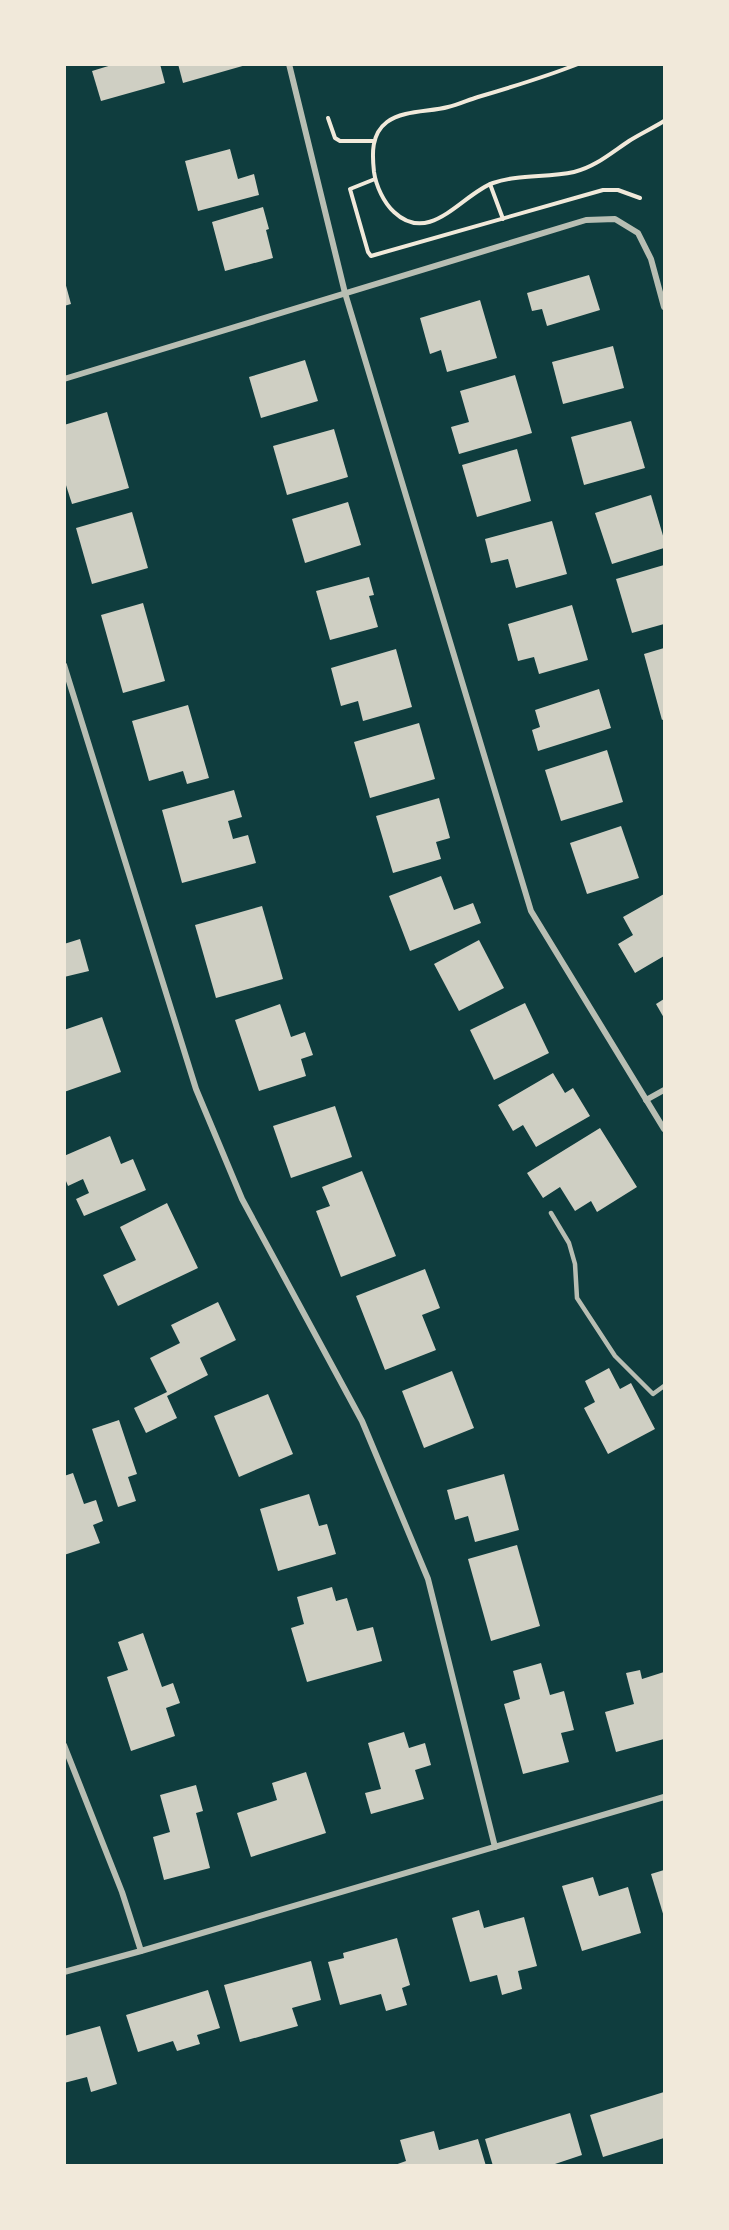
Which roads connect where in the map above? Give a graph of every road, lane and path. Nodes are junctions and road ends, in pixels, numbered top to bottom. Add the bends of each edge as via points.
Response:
1 (289, 64) edge
2 (578, 64) edge
3 (328, 118) dead end
4 (664, 121) edge
5 (374, 141) junction
6 (375, 179) junction
7 (490, 184) junction
8 (640, 198) dead end
9 (503, 219) junction
10 (345, 293) junction
11 (664, 308) edge
12 (64, 379) edge
13 (64, 665) edge
14 (664, 1090) edge
15 (646, 1100) junction
16 (664, 1129) edge
17 (551, 1213) dead end
18 (664, 1386) edge
19 (64, 1745) edge
20 (664, 1797) edge
21 (495, 1847) junction
22 (141, 1951) junction
23 (64, 1972) edge

1 - 10 street
2 - 5 path via 450,107 399,117 387,122
3 - 5 path via 334,138
4 - 7 path via 597,164 575,172
5 - 6 path
6 - 7 path via 389,208 398,216 423,224 444,215
6 - 9 path via 350,189 371,256
7 - 9 path
8 - 9 path via 618,190 603,190
10 - 11 street via 586,220 615,219 638,233 651,258
10 - 12 street
10 - 15 street via 531,911
13 - 21 street via 196,1089 242,1199 362,1421 428,1579
14 - 15 street
15 - 16 street
17 - 18 lane via 569,1243 577,1298 615,1356 653,1394
19 - 22 street
20 - 21 street
21 - 22 street
22 - 23 street

